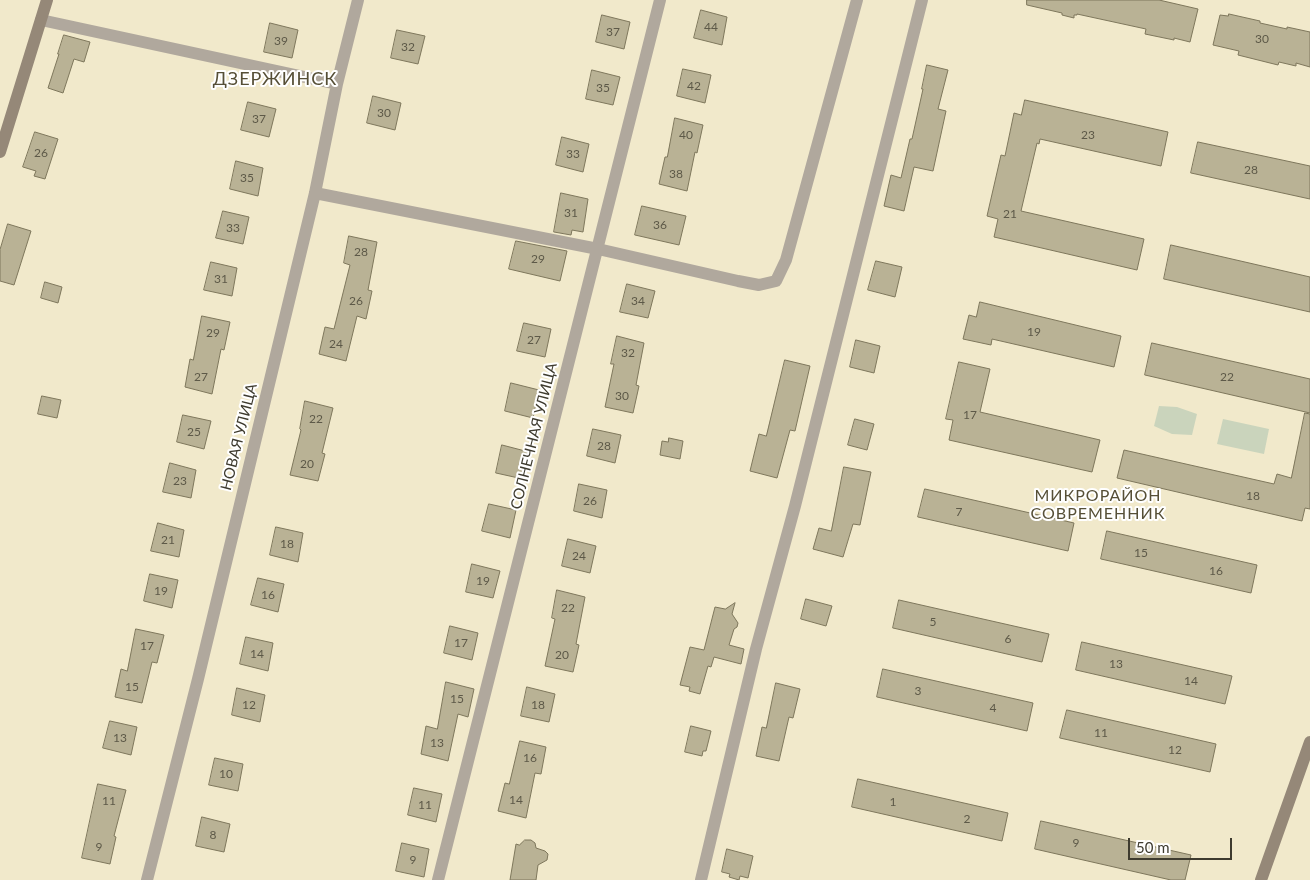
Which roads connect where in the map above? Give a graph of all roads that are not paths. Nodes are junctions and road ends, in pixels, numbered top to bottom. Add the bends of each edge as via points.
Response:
1 (47, 0) edge
2 (358, 0) edge
3 (660, 0) edge
4 (857, 0) edge
5 (922, 0) edge
6 (41, 20) junction
7 (337, 84) junction
8 (0, 152) edge
9 (315, 194) junction
10 (598, 249) junction
11 (1310, 742) edge
12 (147, 880) edge
13 (438, 880) edge
14 (701, 880) edge
15 (1261, 880) edge

1 - 6 street
2 - 7 street, НОВАЯ УЛИЦА
3 - 10 street, СОЛНЕЧНАЯ УЛИЦА
4 - 10 street via 786,260 776,281 759,285
5 - 14 street via 798,497 756,649
6 - 7 street
6 - 8 street
7 - 9 street, НОВАЯ УЛИЦА
9 - 10 street
9 - 12 street, НОВАЯ УЛИЦА
10 - 13 street, СОЛНЕЧНАЯ УЛИЦА
11 - 15 street

